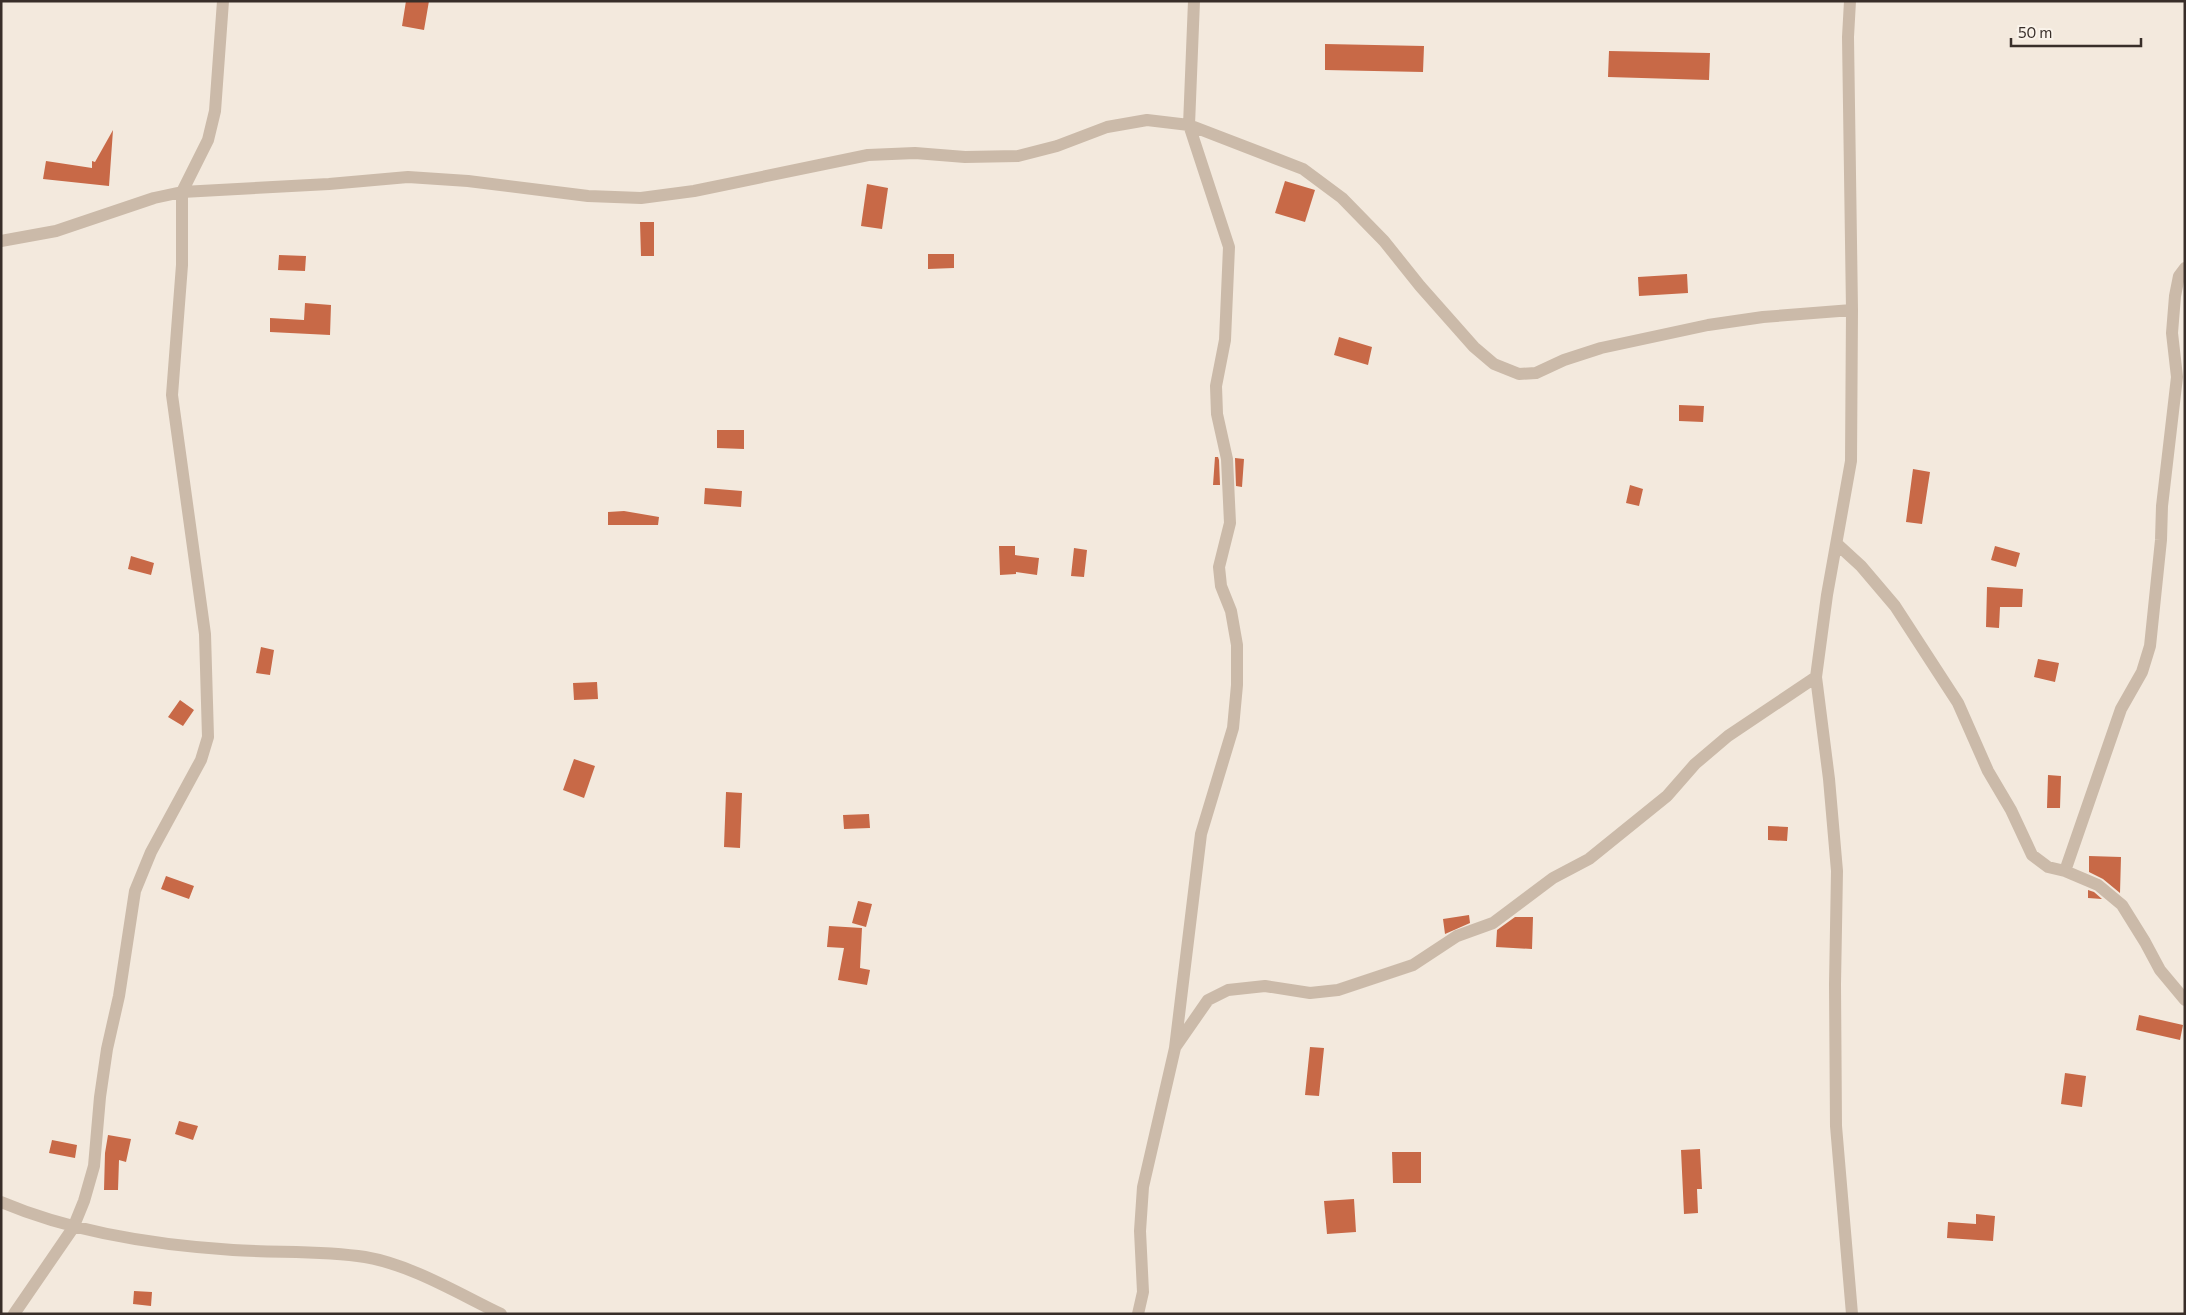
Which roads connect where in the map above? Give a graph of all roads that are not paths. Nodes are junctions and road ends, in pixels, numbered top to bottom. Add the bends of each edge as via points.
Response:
1 (223, 1) edge
2 (1194, 1) edge
3 (1850, 1) edge
4 (1189, 125) junction
5 (182, 192) junction
6 (1, 241) edge
7 (2185, 268) edge
8 (1852, 310) junction
9 (1837, 544) junction
10 (1816, 677) junction
11 (2064, 871) junction
12 (2185, 1000) edge
13 (1175, 1048) junction
14 (1, 1202) edge
15 (73, 1228) junction
16 (14, 1314) edge
17 (501, 1314) edge
18 (1138, 1314) edge
19 (1852, 1314) edge

1 - 5 street via 215,111 208,140
2 - 4 street
3 - 8 street
4 - 5 street via 1147,120 1107,127 1057,146 1018,156 868,155 694,191 641,198 588,196 408,177
4 - 8 street via 1303,169 1342,198 1384,241 1474,347 1494,364 1519,374 1536,373 1601,348 1708,325
4 - 13 street via 1229,247 1225,340 1216,386 1217,414 1227,459 1230,523 1219,568 1231,610 1237,685 1233,728 1201,834
5 - 6 street via 154,198 56,231
5 - 15 street via 182,266 172,395 205,634 208,737 201,760 151,852 135,891 119,996 107,1048 94,1166
7 - 11 street via 2179,276 2175,296 2172,333 2177,377 2150,646 2142,672 2121,709
8 - 9 street via 1851,460
9 - 10 street
9 - 11 street via 1895,606 1958,702 1988,770 2032,855 2048,868
10 - 13 street via 1728,736 1695,764 1667,796 1589,859 1553,878 1493,924 1457,936 1413,965 1338,990 1310,993 1265,986 1228,990 1208,1000
10 - 19 street via 1838,871 1836,1126
11 - 12 street via 2098,885 2122,905 2160,970
13 - 18 street via 1143,1188 1140,1231 1142,1292
14 - 15 street
15 - 16 street
15 - 17 street via 233,1250 366,1257 414,1272

